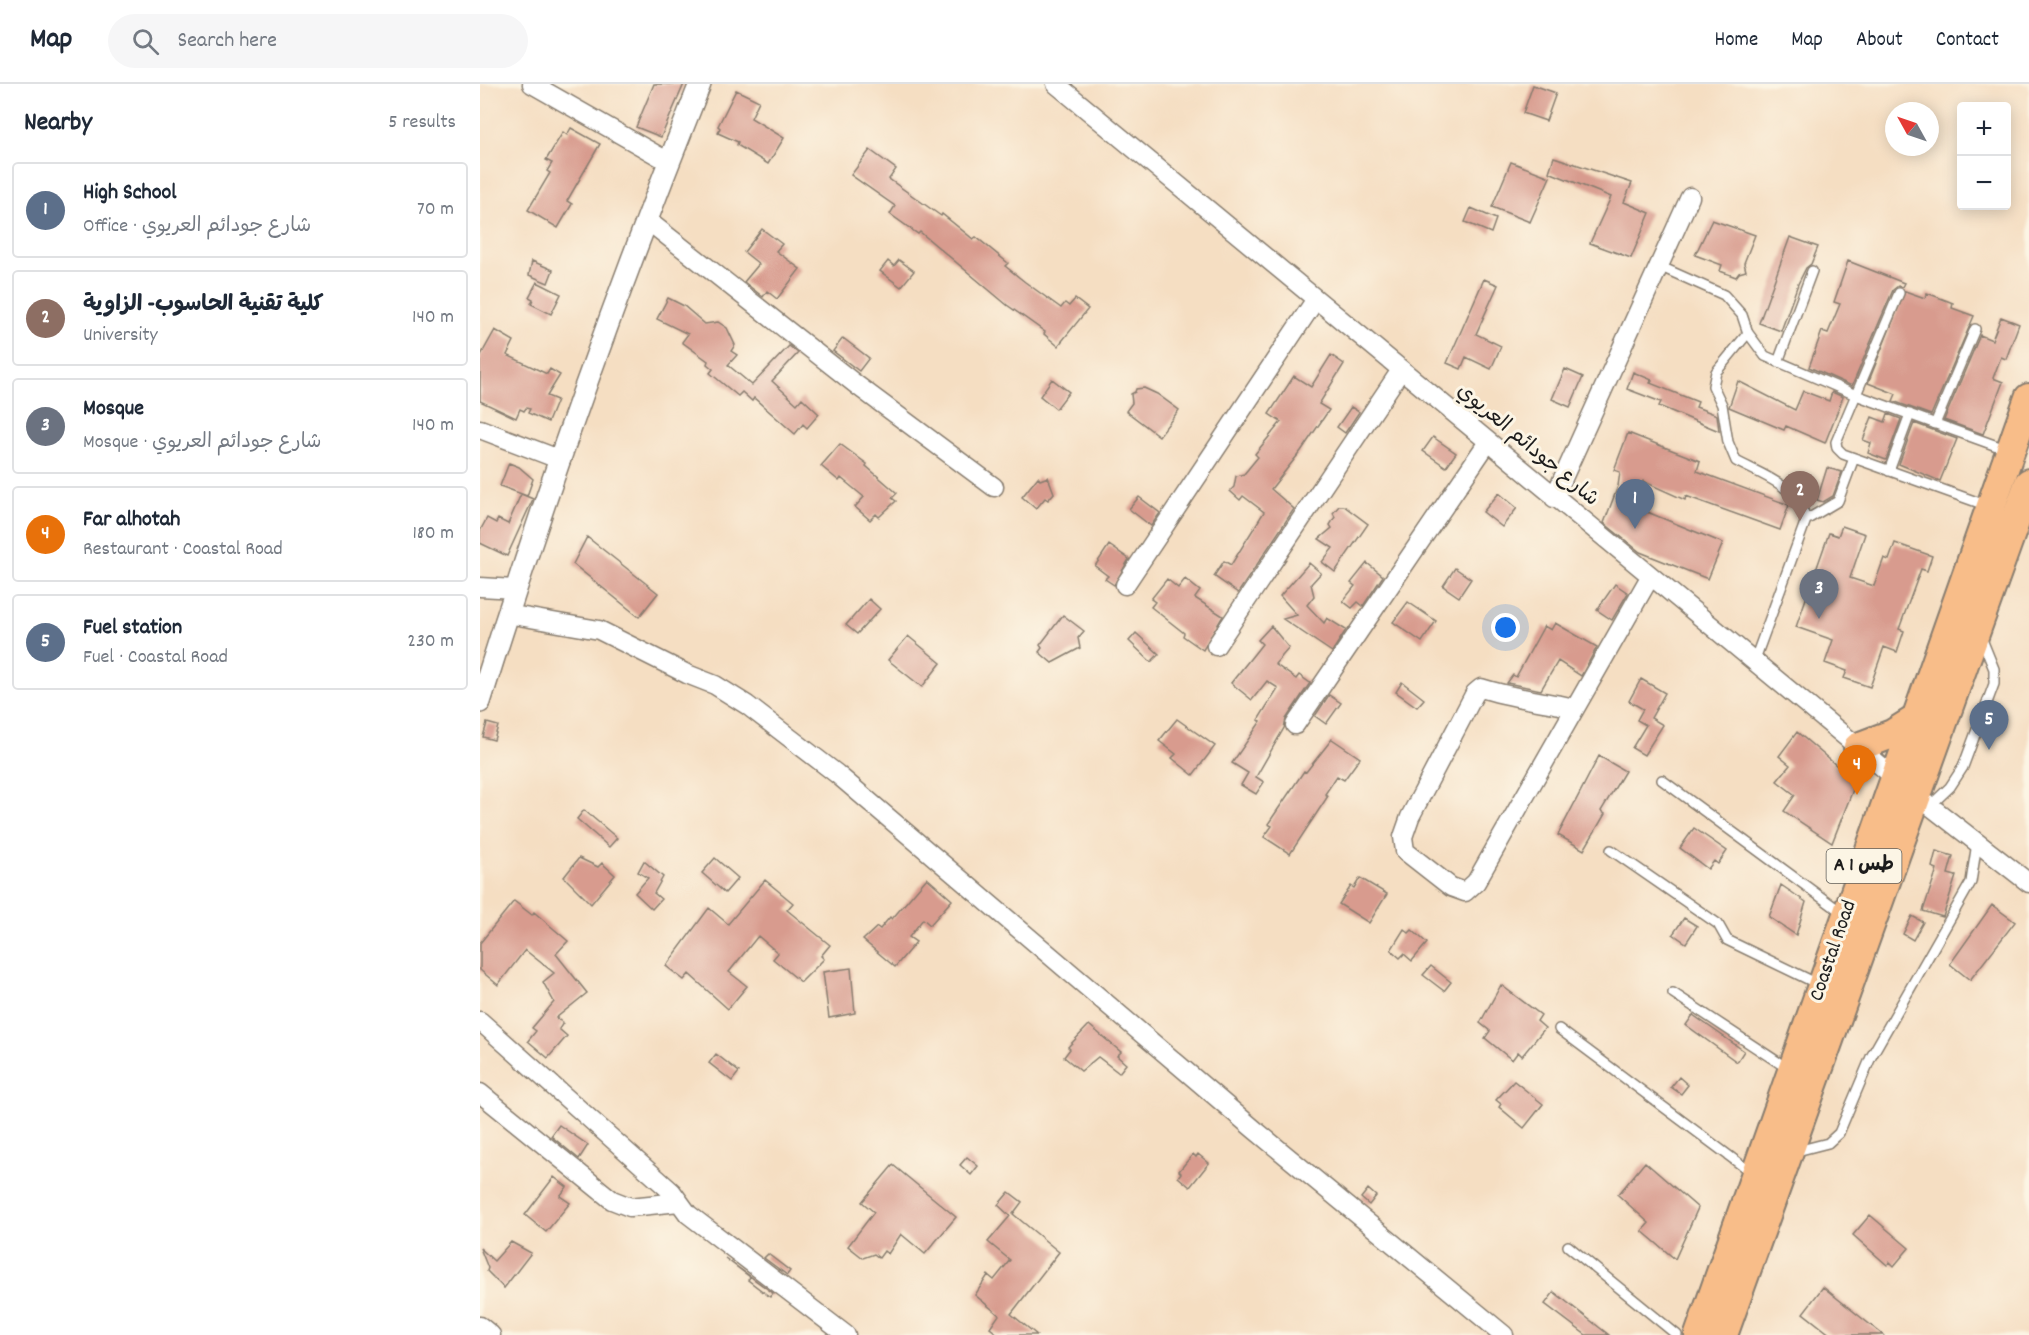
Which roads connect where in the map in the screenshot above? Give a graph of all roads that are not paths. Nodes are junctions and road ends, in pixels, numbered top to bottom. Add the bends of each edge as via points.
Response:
1 (532, 84) edge
2 (700, 84) edge
3 (1056, 84) edge
4 (669, 162) junction
5 (1690, 197) dead end
6 (647, 220) junction
7 (1659, 266) junction
8 (1812, 271) dead end
9 (1899, 293) dead end
10 (1316, 299) junction
11 (1975, 329) dead end
12 (1748, 333) junction
13 (1778, 362) junction
14 (1401, 370) junction
15 (1856, 395) junction
16 (2029, 398) edge
17 (1910, 414) junction
18 (1935, 423) junction
19 (480, 429) edge
20 (1488, 442) junction
21 (2010, 451) junction
22 (1854, 458) junction
23 (561, 460) junction
24 (1890, 471) junction
25 (2029, 483) edge
26 (994, 487) dead end
27 (1554, 498) junction
28 (1991, 507) junction
29 (1806, 520) junction
30 (1650, 577) junction
31 (1125, 585) dead end
32 (480, 587) edge
33 (515, 589) junction
34 (507, 614) junction
35 (1216, 646) dead end
36 (1754, 662) junction
37 (480, 702) edge
38 (1575, 708) junction
39 (1916, 719) junction
40 (1295, 725) dead end
41 (1858, 747) junction
42 (1662, 780) dead end
43 (1914, 793) junction
44 (1977, 843) junction
45 (1611, 850) dead end
46 (2029, 884) edge
47 (1847, 916) junction
48 (1822, 986) junction
49 (1673, 993) dead end
50 (480, 1021) edge
51 (1559, 1029) dead end
52 (1792, 1071) junction
53 (480, 1093) edge
54 (1788, 1153) junction
55 (1755, 1175) junction
56 (679, 1202) junction
57 (1568, 1246) dead end
58 (480, 1326) edge
59 (490, 1335) edge
60 (846, 1335) edge
61 (1504, 1335) edge
62 (1677, 1335) edge
63 (1700, 1335) edge
64 (1723, 1335) edge

1 - 4 street
2 - 4 street
3 - 10 street, شارع جودائم العريوي
4 - 6 street
5 - 7 street
6 - 23 street
6 - 26 street
7 - 12 lane via 1724,295 1742,315
7 - 27 street
8 - 13 lane
9 - 15 lane
10 - 14 street, شارع جودائم العريوي
10 - 31 street
11 - 18 lane
12 - 13 lane via 1765,356
12 - 29 lane via 1716,372 1713,386 1722,405 1728,442 1736,461 1786,487 1803,505
13 - 15 lane
14 - 20 street, شارع جودائم العريوي
14 - 35 street
15 - 17 lane
15 - 22 lane via 1836,442 1837,448
16 - 21 highway, Coastal Road / A 1 طس
17 - 18 lane
17 - 24 lane
18 - 21 lane
19 - 23 street
20 - 27 street, شارع جودائم العريوي
20 - 40 street
21 - 28 highway, Coastal Road / A 1 طس
22 - 24 lane
22 - 29 lane via 1838,501
23 - 33 street
24 - 28 lane
25 - 43 highway, Coastal Road / A 1 طس
27 - 30 street, شارع جودائم العريوي
28 - 39 highway, Coastal Road / A 1 طس
29 - 36 lane
30 - 36 street, شارع جودائم العريوي
30 - 38 street
32 - 33 street
33 - 34 street
34 - 37 street
34 - 61 street via 599,630 715,685 747,705 837,774 1255,1130
36 - 41 street, شارع جودائم العريوي
38 - 38 street via 1476,882 1465,892 1451,887 1405,851 1402,837 1410,817 1475,693 1481,688 1514,699
39 - 41 highway via 1892,734
39 - 43 highway, Coastal Road / A 1 طس
41 - 43 street, شارع جودائم العريوي
42 - 47 lane
43 - 44 street, شارع جودائم العريوي
43 - 47 highway, Coastal Road / A 1 طس
43 - 54 highway, Coastal Road / A 1 طس
44 - 46 street, شارع جودائم العريوي
44 - 54 lane via 1971,882 1871,1057 1839,1133 1828,1143
45 - 48 lane via 1718,924 1727,940
47 - 48 highway, Coastal Road / A 1 طس
48 - 52 highway, Coastal Road / A 1 طس
49 - 52 lane
50 - 56 street
51 - 55 lane
52 - 55 highway, Coastal Road / A 1 طس
53 - 56 street via 612,1200 630,1207
54 - 64 highway, Coastal Road / A 1 طس
55 - 63 highway, Coastal Road / A 1 طس
56 - 60 street via 688,1214
57 - 62 lane
58 - 59 street

